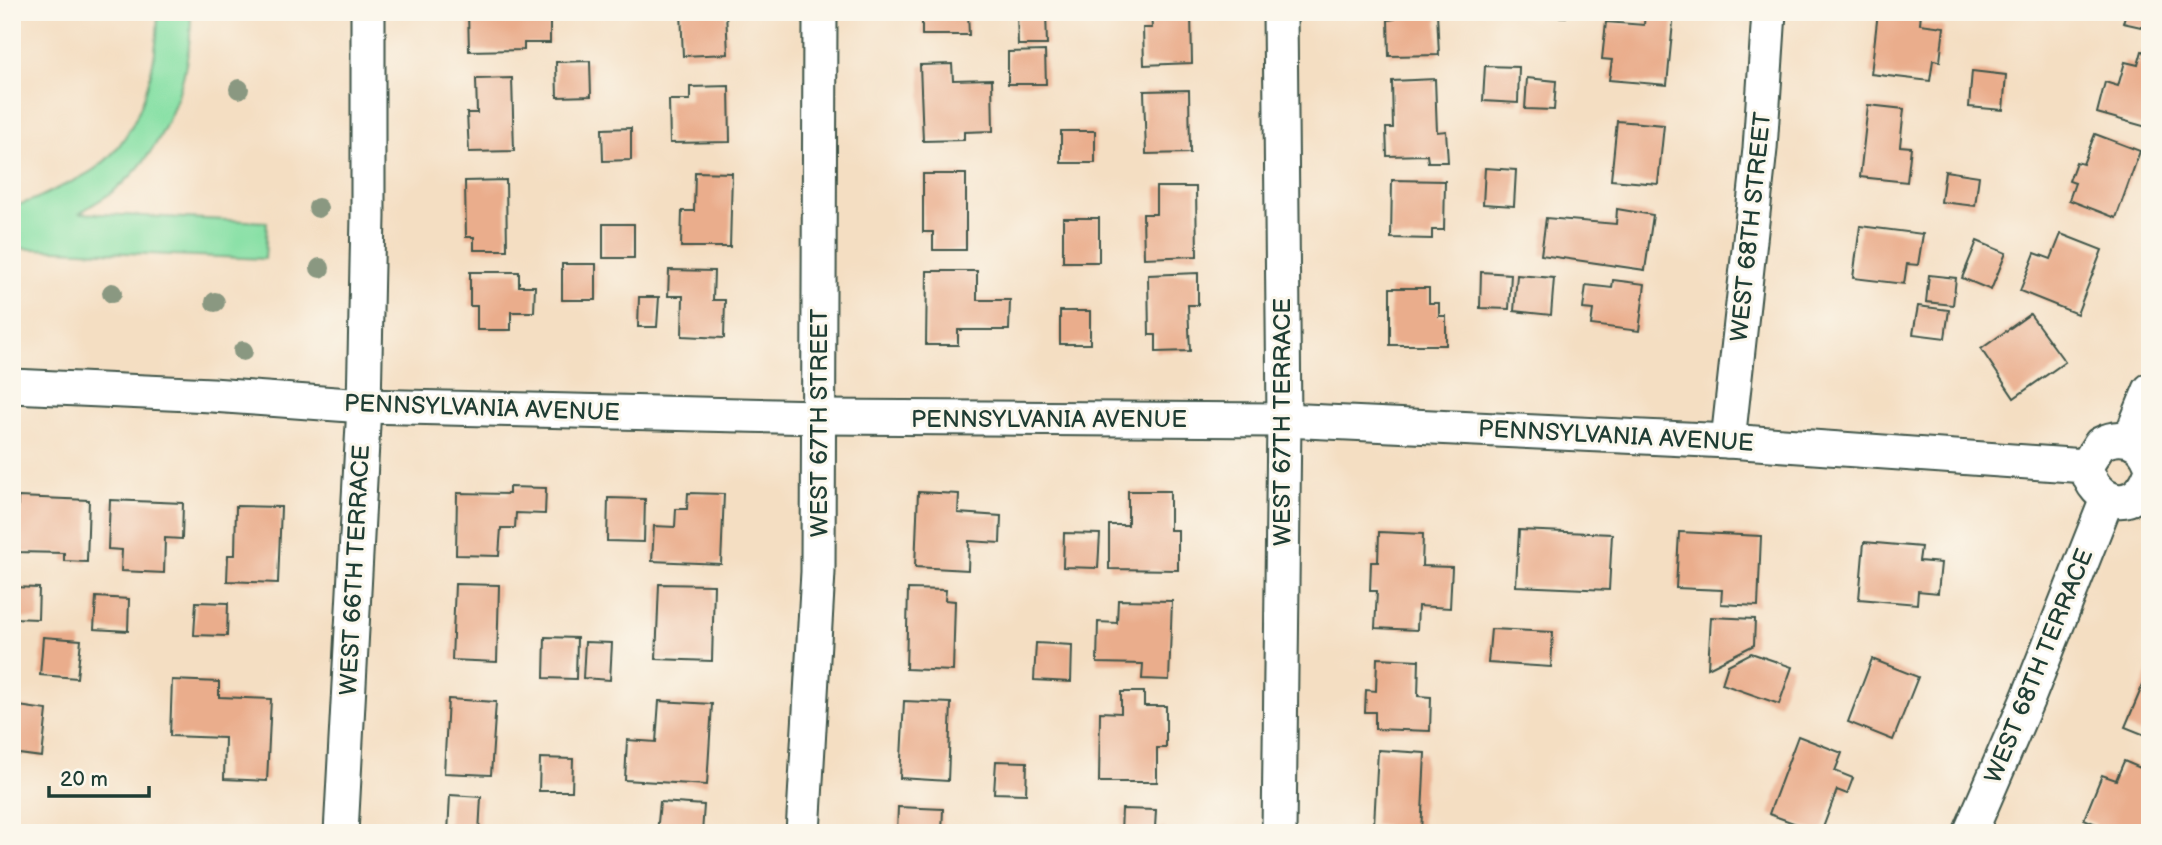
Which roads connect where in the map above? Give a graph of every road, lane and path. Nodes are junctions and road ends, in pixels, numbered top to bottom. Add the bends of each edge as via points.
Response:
1 (368, 12) edge
2 (820, 12) edge
3 (1279, 12) edge
4 (1769, 12) edge
5 (12, 386) edge
6 (2150, 390) edge
7 (363, 406) junction
8 (820, 417) junction
9 (1284, 420) junction
10 (1728, 441) junction
11 (2140, 451) edge
12 (2086, 466) junction
13 (2150, 475) edge
14 (2107, 499) junction
15 (341, 833) edge
16 (803, 833) edge
17 (1279, 833) edge
18 (1970, 833) edge

1 - 7 street, WEST 66TH TERRACE via 369,216
2 - 8 street, WEST 67TH STREET
3 - 9 street, WEST 67TH TERRACE
4 - 10 street, WEST 68TH STREET via 1760,149
5 - 7 street, PENNSYLVANIA AVENUE
6 - 11 street
7 - 8 street, PENNSYLVANIA AVENUE
7 - 15 street, WEST 66TH TERRACE
8 - 9 street, PENNSYLVANIA AVENUE
8 - 16 street, WEST 67TH STREET via 818,572
9 - 10 street, PENNSYLVANIA AVENUE
9 - 17 street, WEST 67TH TERRACE
10 - 12 street, PENNSYLVANIA AVENUE
11 - 12 street via 2120,437 2099,443
12 - 14 street via 2095,489
13 - 14 street via 2131,498
14 - 18 street, WEST 68TH TERRACE

